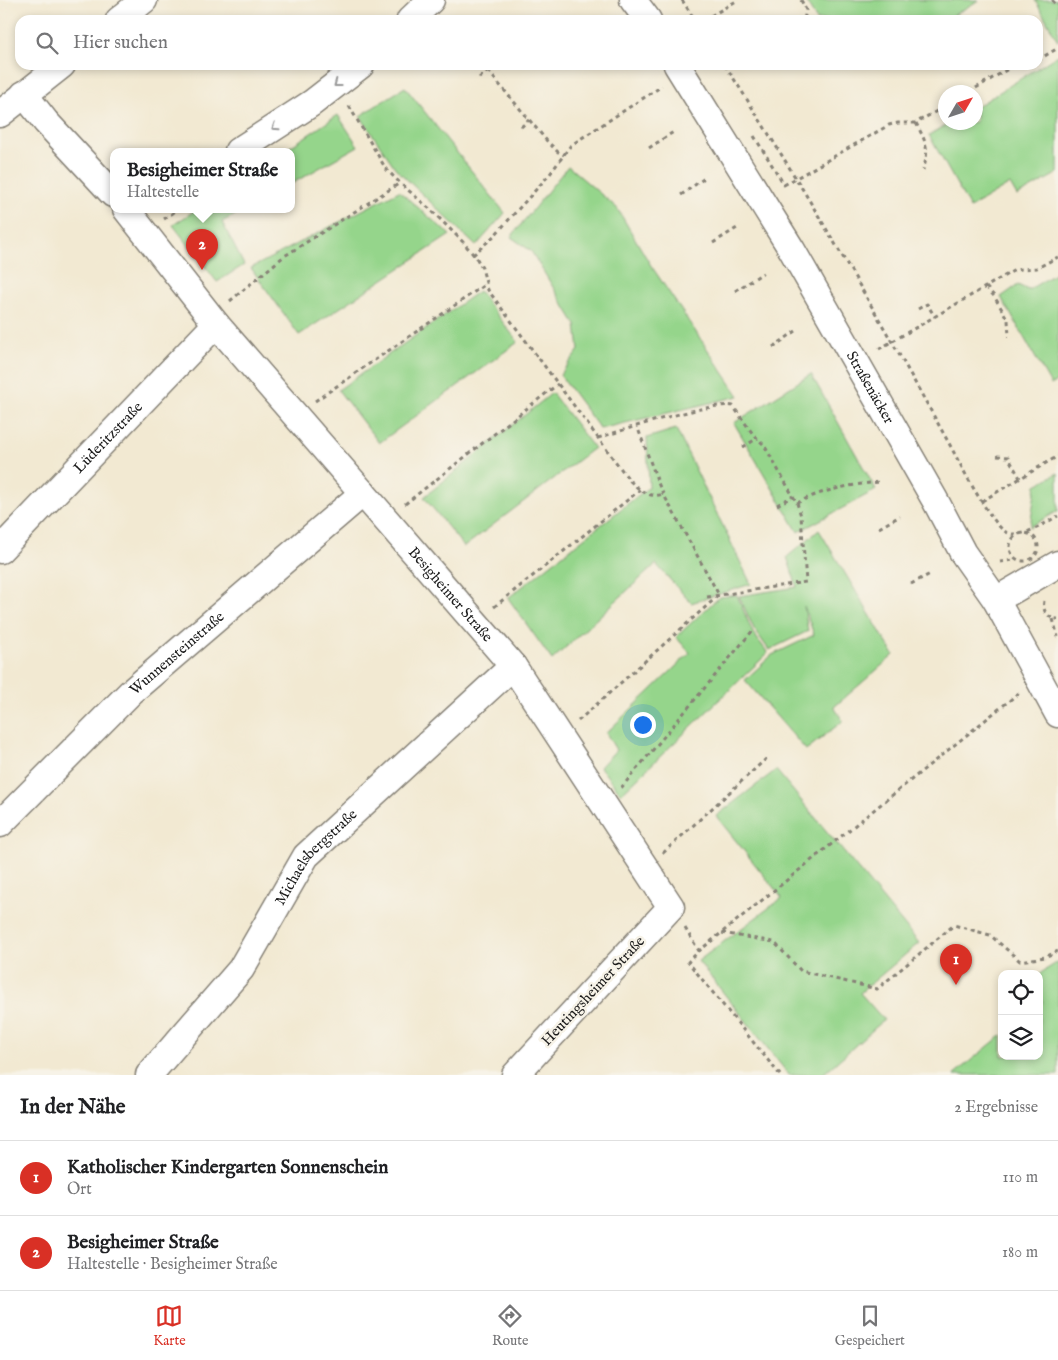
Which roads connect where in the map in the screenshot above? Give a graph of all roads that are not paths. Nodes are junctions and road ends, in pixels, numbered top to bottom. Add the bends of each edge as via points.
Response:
1 (144, 0) edge
2 (432, 0) edge
3 (633, 0) edge
4 (125, 15) edge
5 (416, 15) edge
6 (644, 15) edge
7 (55, 70) edge
8 (355, 70) edge
9 (681, 70) edge
10 (24, 94) junction
11 (0, 114) edge
12 (243, 148) edge
13 (110, 191) edge
14 (138, 213) edge
15 (213, 320) junction
16 (363, 493) junction
17 (0, 550) edge
18 (1058, 564) edge
19 (996, 600) junction
20 (513, 666) junction
21 (1058, 714) edge
22 (0, 824) edge
23 (671, 907) joint
24 (149, 1075) edge
25 (515, 1075) edge

1 - 4 street
2 - 5 street
3 - 6 street
7 - 10 street
8 -> 12 street via 312,103
9 - 19 street, Straßenäcker via 792,250 963,553
10 - 11 street
10 - 13 street
14 - 15 street, Besigheimer Straße
15 - 16 street, Besigheimer Straße
15 - 17 street, Lüderitzstraße
16 - 20 street, Besigheimer Straße
16 - 22 street, Wunnensteinstraße via 131,692
18 - 19 street
19 - 21 street, Straßenäcker
20 - 23 street, Besigheimer Straße
20 - 24 street, Michaelsbergstraße via 306,856 241,969
23 - 25 street, Heutingsheimer Straße

